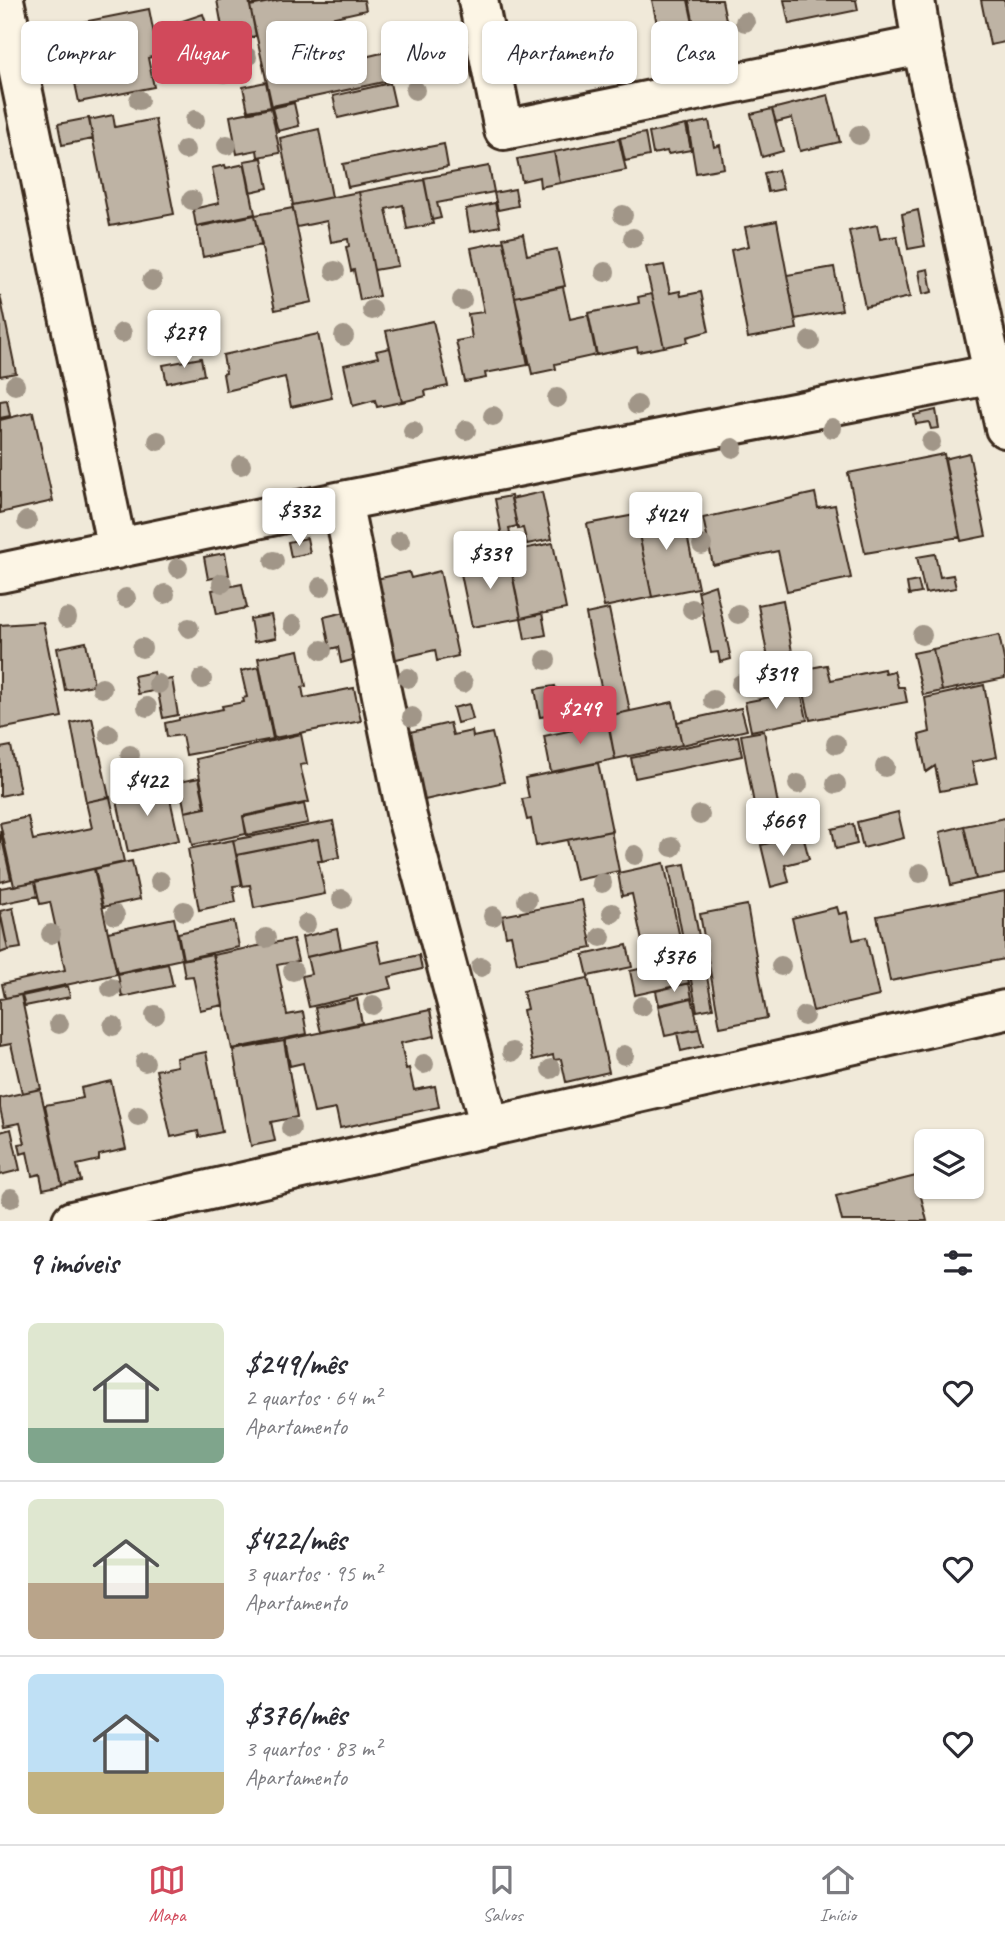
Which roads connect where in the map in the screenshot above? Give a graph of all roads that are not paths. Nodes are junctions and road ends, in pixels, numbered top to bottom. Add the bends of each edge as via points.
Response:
1 (4, 0) edge
2 (478, 0) edge
3 (915, 0) edge
4 (922, 45) junction
5 (994, 374) junction
6 (1005, 428) edge
7 (342, 501) junction
8 (117, 548) junction
9 (0, 573) edge
10 (1005, 1010) edge
11 (490, 1128) junction
12 (72, 1221) edge

1 - 8 street
2 - 4 street via 504,130
3 - 4 street
4 - 5 street
5 - 6 street
5 - 7 street
7 - 8 street
7 - 11 street via 407,817
8 - 9 street
10 - 11 street
11 - 12 street

